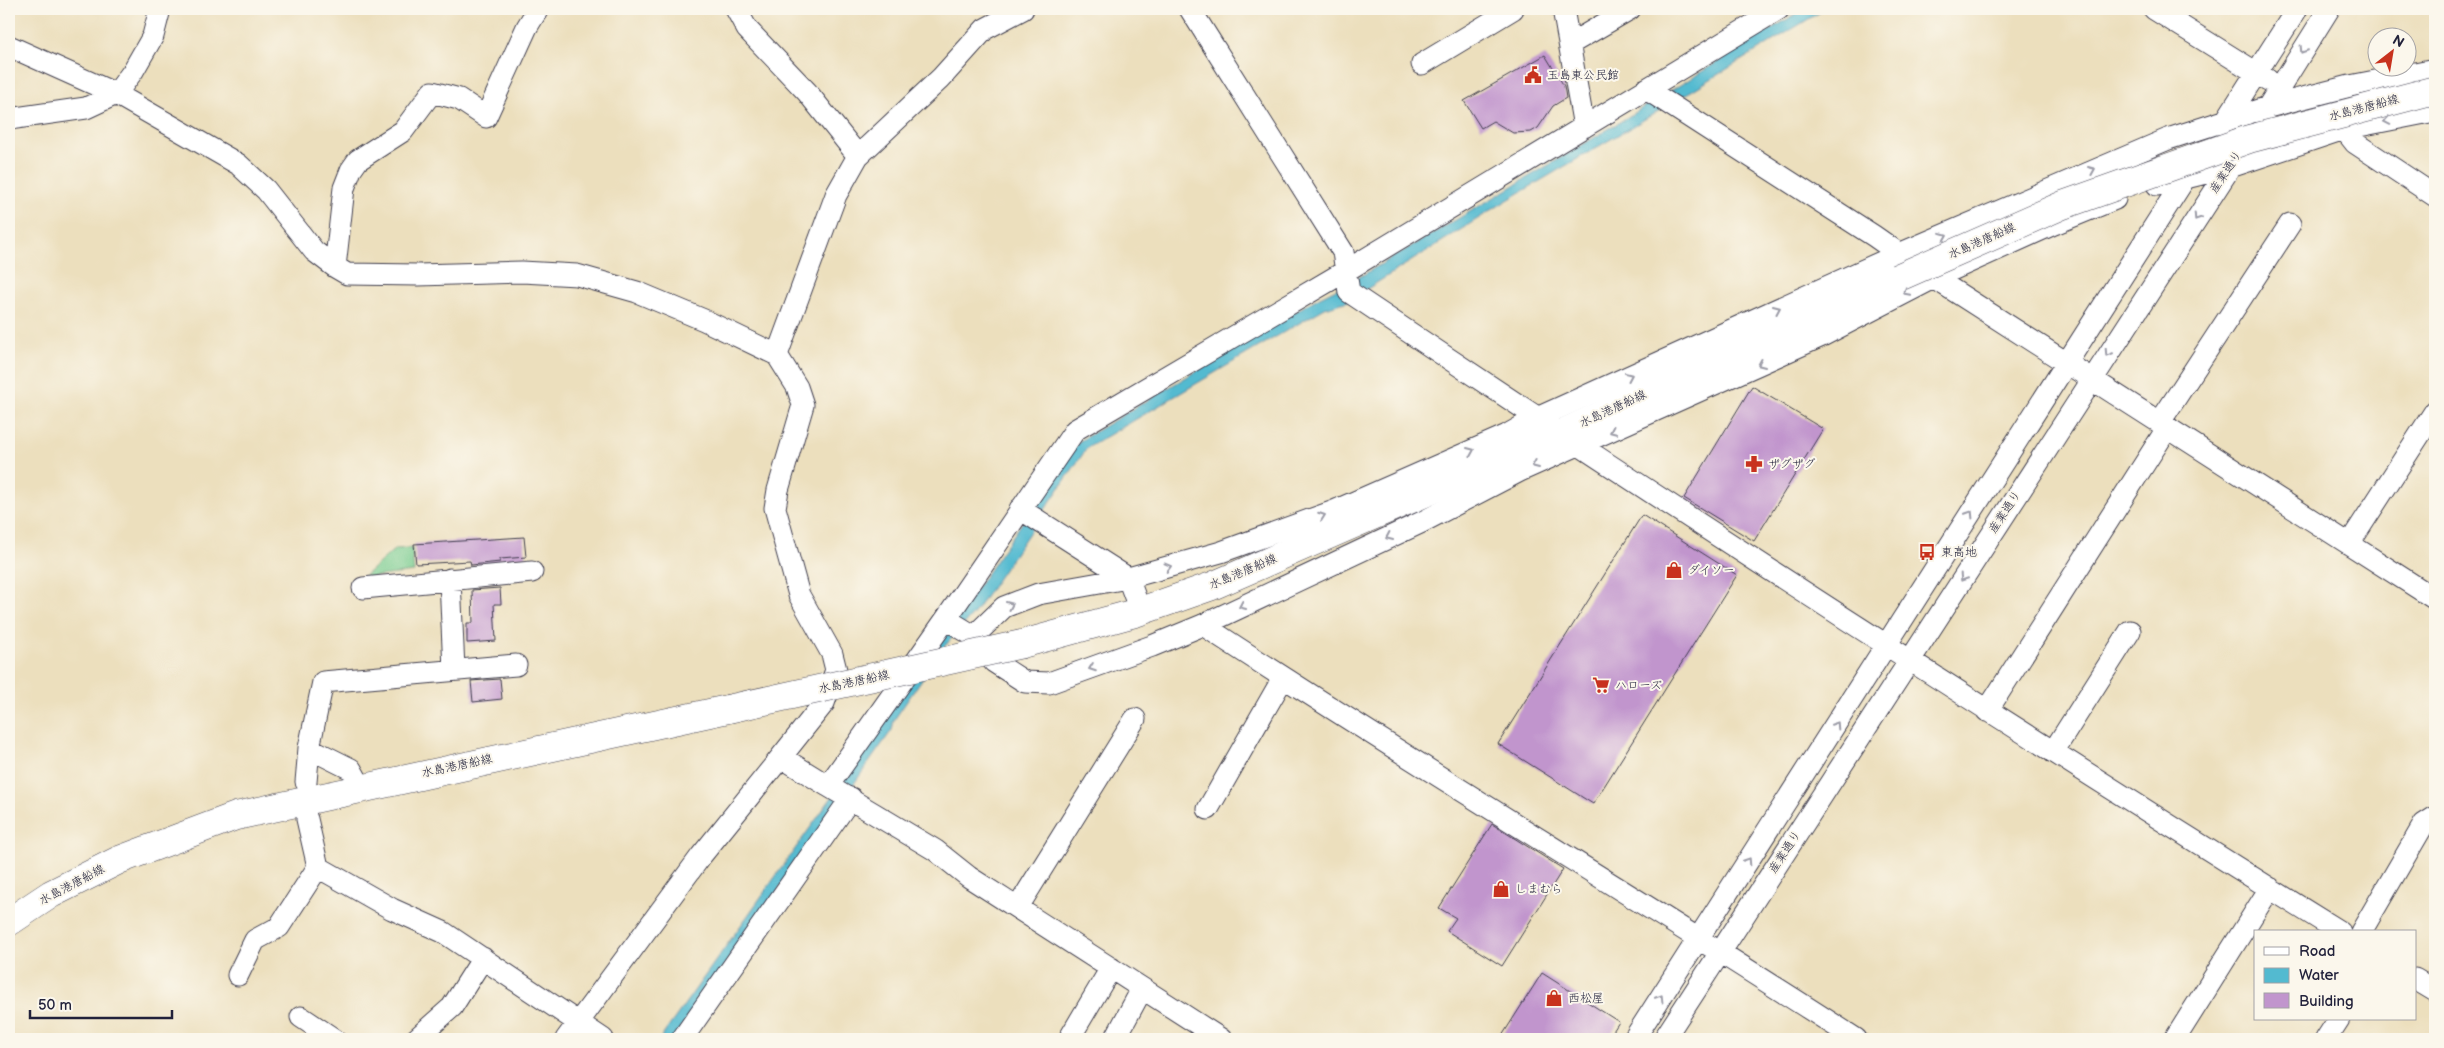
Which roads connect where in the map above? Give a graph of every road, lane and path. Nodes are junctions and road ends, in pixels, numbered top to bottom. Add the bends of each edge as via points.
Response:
1 (160, 9) edge
2 (538, 9) edge
3 (736, 9) edge
4 (1023, 9) edge
5 (1190, 9) edge
6 (1512, 9) edge
7 (1563, 9) edge
8 (1630, 9) edge
9 (1779, 9) edge
10 (2154, 9) edge
11 (2297, 9) edge
12 (2328, 9) edge
13 (1570, 44) junction
14 (9, 46) edge
15 (1422, 64) dead end
16 (2435, 69) edge
17 (2256, 72) junction
18 (2279, 87) junction
19 (1646, 89) junction
20 (2435, 90) edge
21 (116, 94) junction
22 (2298, 99) junction
23 (2268, 107) junction
24 (2435, 111) edge
25 (9, 119) edge
26 (2226, 120) junction
27 (1584, 127) junction
28 (2344, 129) junction
29 (858, 156) junction
30 (2230, 167) junction
31 (2185, 176) junction
32 (2435, 196) edge
33 (2290, 224) dead end
34 (1898, 266) junction
35 (334, 267) junction
36 (1344, 272) junction
37 (1934, 278) junction
38 (777, 354) junction
39 (2066, 361) junction
40 (2091, 378) junction
41 (2435, 411) edge
42 (1537, 418) junction
43 (2164, 425) junction
44 (1570, 440) junction
45 (1020, 509) junction
46 (2349, 544) junction
47 (532, 572) dead end
48 (450, 579) junction
49 (363, 588) dead end
50 (1132, 588) junction
51 (2433, 593) edge
52 (946, 619) junction
53 (1203, 625) junction
54 (2130, 631) dead end
55 (974, 636) junction
56 (1887, 646) junction
57 (1910, 661) junction
58 (516, 664) dead end
59 (454, 670) junction
60 (1283, 678) junction
61 (1987, 711) junction
62 (1135, 719) dead end
63 (309, 748) junction
64 (2053, 752) junction
65 (781, 757) junction
66 (306, 782) dead end
67 (828, 786) junction
68 (361, 787) junction
69 (851, 798) junction
70 (1208, 809) dead end
71 (2435, 817) edge
72 (307, 819) dead end
73 (318, 867) junction
74 (2270, 888) junction
75 (1018, 907) junction
76 (9, 922) edge
77 (2337, 930) edge
78 (2362, 930) edge
79 (1698, 938) junction
80 (1720, 951) junction
81 (483, 958) junction
82 (1111, 968) junction
83 (238, 975) dead end
84 (2416, 980) edge
85 (1142, 988) junction
86 (2435, 991) edge
87 (301, 1017) dead end
88 (2338, 1020) edge
89 (579, 1021) junction
90 (334, 1039) edge
91 (416, 1039) edge
92 (566, 1039) edge
93 (603, 1039) edge
94 (682, 1039) edge
95 (1069, 1039) edge
96 (1115, 1039) edge
97 (1221, 1039) edge
98 (1634, 1039) edge
99 (1664, 1039) edge
100 (1856, 1039) edge
101 (2175, 1039) edge
102 (2326, 1039) edge

1 - 21 street via 153,36
2 - 35 street via 486,117 459,99 432,92 403,131 358,160 346,178
3 - 29 street via 746,29 807,92
4 - 29 street via 985,30 942,78
5 - 36 street via 1342,252
6 - 15 street
7 - 13 street
8 - 13 street
9 - 19 street
10 - 17 street
11 - 17 street
12 -> 18 street, 産業通り
13 - 27 street
14 - 21 street
16 - 22 street
17 - 18 street
17 - 26 street
18 - 22 street
18 - 23 street, 産業通り
19 - 27 street
19 - 34 street via 1874,236
20 - 34 main road, 水島港唐船線, bridge via 2249,139
21 - 25 street via 86,108
21 - 35 street via 238,164 266,190 314,251
22 - 23 street
22 - 28 street
23 - 26 street
23 - 30 street, 産業通り
24 -> 28 street
26 - 31 street
34 -> 26 street via 2168,139
27 - 36 street
28 - 30 street
28 - 32 street via 2355,143
29 - 38 street via 836,195
30 - 31 street
30 -> 40 street, 産業通り
31 - 37 street via 2128,193
31 - 39 street
33 - 43 street
34 - 37 street
42 -> 34 street
34 - 44 main road, 水島港唐船線
35 - 38 street via 347,274 522,272 577,275 637,292
36 - 42 street via 1349,292
36 - 45 street via 1075,430
37 - 39 street
37 -> 44 street via 1822,336
38 - 65 street via 803,405 775,508 799,595 832,654 836,670 824,703
39 - 40 street
56 -> 39 street
40 - 43 street
40 -> 57 street, 産業通り
41 - 46 street
42 - 44 street
50 -> 42 street via 1334,511 1507,435
43 - 46 street
43 - 61 street
44 -> 53 street via 1520,471 1422,522
44 - 56 street
44 - 68 main road, 水島港唐船線, bridge via 1212,586 1135,613 1022,644
45 - 50 street
45 - 52 street
46 - 51 street
47 - 48 street
48 - 49 street
48 - 59 street
55 -> 50 street via 1004,607 1038,594
52 - 55 street
52 - 67 street
53 -> 55 street via 1149,637 1048,683 1025,682 994,662
53 - 60 street
54 - 64 street
56 - 57 street
79 -> 56 street
57 - 61 street
57 - 80 street, 産業通り
58 - 59 street
59 - 63 street via 324,682
60 - 70 street
60 - 79 street
61 - 64 street
62 - 75 street
63 - 66 street
63 - 68 street via 351,768
64 - 74 street
65 - 67 street
65 - 89 street via 701,856
67 - 69 street
68 - 76 main road, 水島港唐船線 via 236,816 177,836 51,894
69 - 75 street
69 - 94 street
71 - 78 street via 2424,824
72 - 73 street
73 - 81 street via 392,909 442,932
73 - 83 street via 279,926 255,940
74 - 77 street
74 - 101 street
75 - 82 street
79 - 80 street
98 -> 79 street
80 - 99 street, 産業通り
80 - 100 street
81 - 89 street
81 - 91 street via 452,1006
82 - 85 street
82 - 95 street
84 - 86 street
85 - 96 street
85 - 97 street
87 - 90 street
88 - 102 street
89 - 92 street
89 - 93 street

